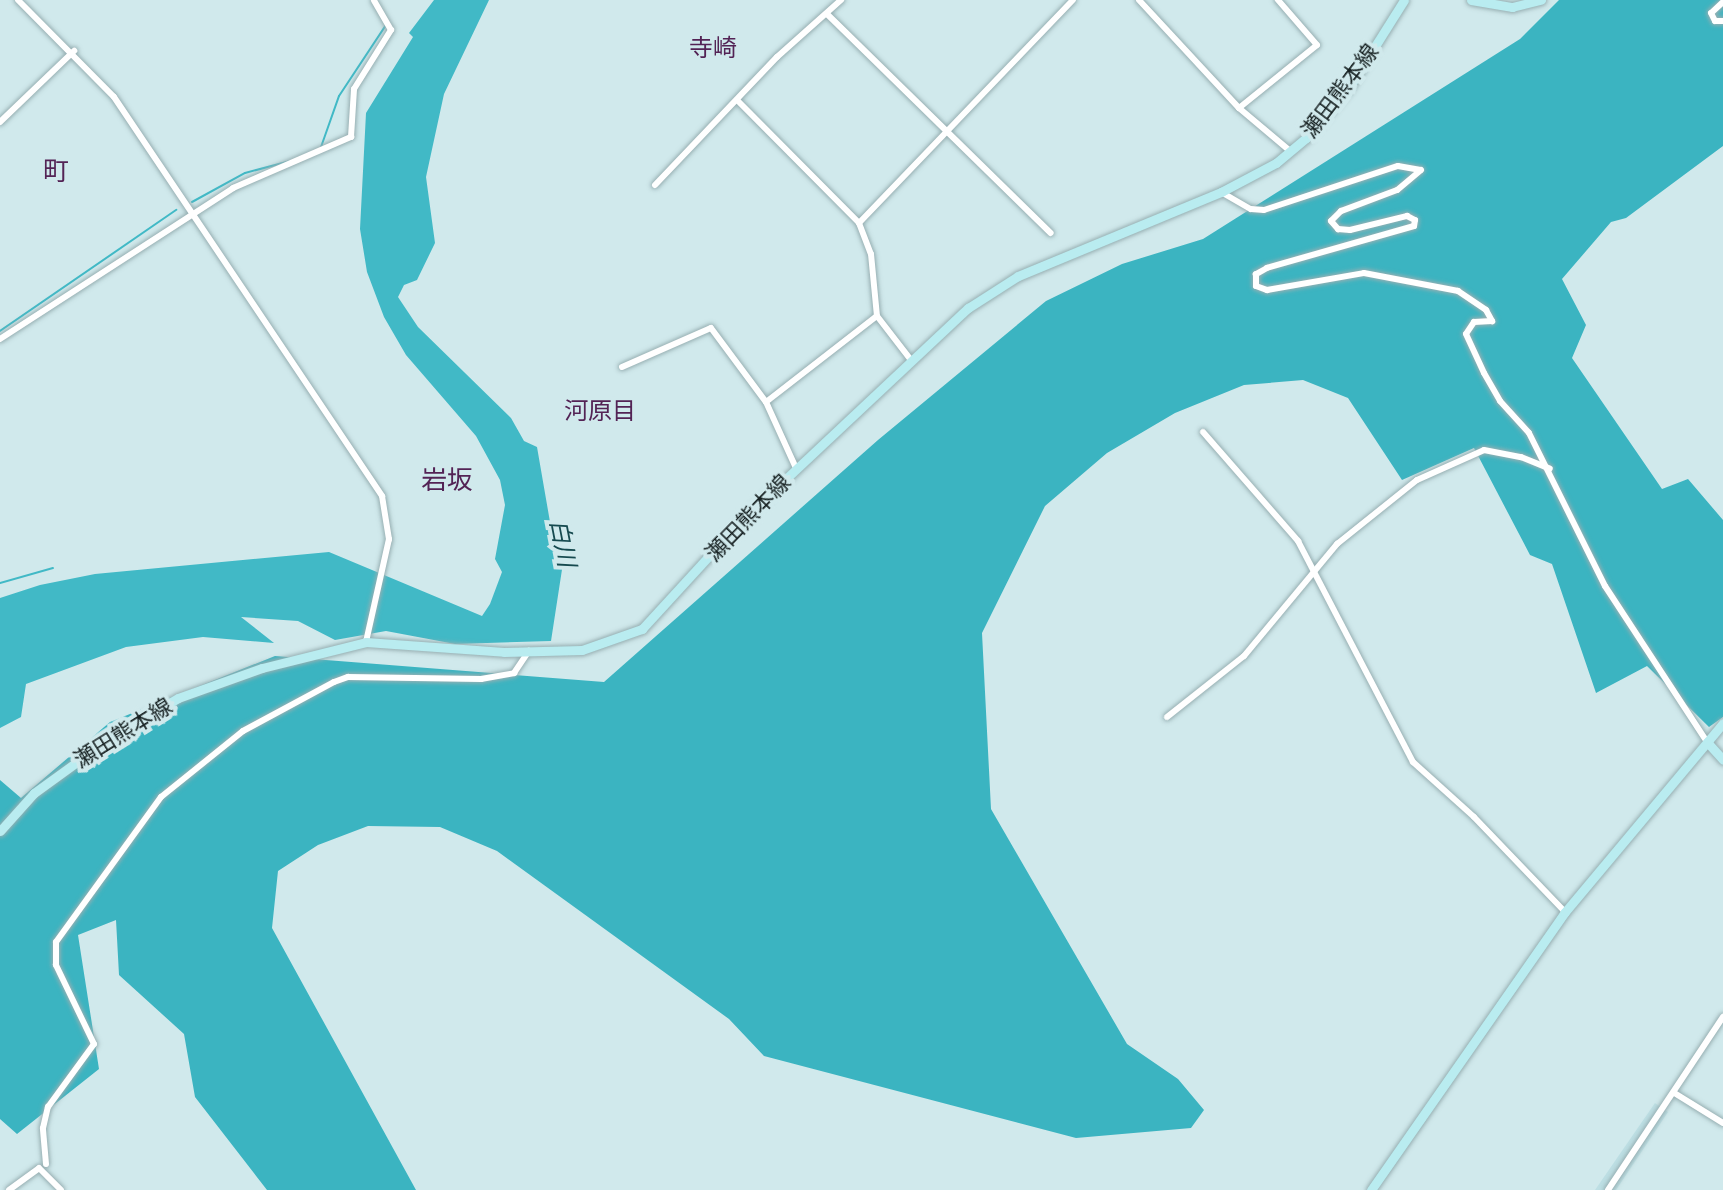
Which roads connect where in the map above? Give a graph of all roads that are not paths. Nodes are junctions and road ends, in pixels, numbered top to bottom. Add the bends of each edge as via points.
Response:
1 (18, 0) edge
2 (374, 0) edge
3 (841, 0) edge
4 (1073, 0) edge
5 (1139, 0) edge
6 (1278, 0) edge
7 (1404, 0) edge
8 (1471, 0) edge
9 (1541, 0) edge
10 (1723, 2) edge
11 (827, 14) junction
12 (1723, 21) edge
13 (74, 51) junction
14 (737, 100) junction
15 (1239, 108) junction
16 (0, 122) edge
17 (945, 131) junction
18 (1290, 151) junction
19 (655, 185) dead end
20 (1221, 192) junction
21 (192, 211) junction
22 (859, 223) junction
23 (1051, 233) dead end
24 (877, 316) junction
25 (0, 339) edge
26 (911, 360) junction
27 (622, 367) dead end
28 (766, 402) junction
29 (1203, 432) dead end
30 (796, 468) junction
31 (1550, 469) junction
32 (1315, 570) junction
33 (366, 639) junction
34 (529, 651) junction
35 (1167, 717) dead end
36 (1723, 723) edge
37 (1707, 742) junction
38 (1723, 760) edge
39 (0, 831) edge
40 (1565, 912) junction
41 (1723, 1017) edge
42 (1676, 1094) junction
43 (1723, 1123) edge
44 (46, 1164) dead end
45 (9, 1190) edge
46 (61, 1190) edge
47 (1371, 1190) edge
48 (1608, 1190) edge

1 - 13 street
2 - 21 street via 391,30 354,89 351,137
3 - 11 street
4 - 17 street
5 - 15 street
6 - 15 street via 1317,45
7 - 18 main road, 瀬田熊本線 via 1348,89
8 - 9 main road via 1512,7
10 - 12 street via 1711,13 1715,21
11 - 14 street
11 - 17 street
13 - 16 street
13 - 21 street via 114,97
14 - 19 street
14 - 22 street
15 - 18 street
17 - 22 street
17 - 23 street
18 - 20 main road, 瀬田熊本線
20 - 26 main road, 瀬田熊本線 via 995,288
20 - 31 street via 1251,209 1264,210 1398,166 1421,170 1397,190 1341,211 1331,221 1338,229 1350,230 1407,216 1415,220 1414,226 1347,250 1267,268 1256,274 1256,286 1267,290 1364,273 1469,296 1492,321 1474,322 1466,334 1484,373
21 - 25 street
21 - 33 street via 382,496 389,539
22 - 24 street
24 - 26 street
24 - 28 street
26 - 30 main road, 瀬田熊本線
27 - 28 street via 711,328
28 - 30 street
29 - 32 street via 1278,516
30 - 34 main road, 瀬田熊本線 via 642,629 601,647
31 - 32 street via 1499,451 1453,460 1377,508
31 - 37 street via 1605,586
32 - 35 street via 1244,656
32 - 40 street via 1413,762
33 - 34 main road, 瀬田熊本線
33 - 39 main road, 瀬田熊本線 via 262,668 166,705 34,793
34 - 44 street via 514,673 481,679 348,677 334,682 243,731 161,797 56,942 56,965 94,1044 48,1107 43,1128
36 - 37 main road
37 - 38 main road
37 - 40 main road
40 - 47 main road
41 - 42 street
42 - 43 street
42 - 48 street
45 - 46 street via 39,1168

